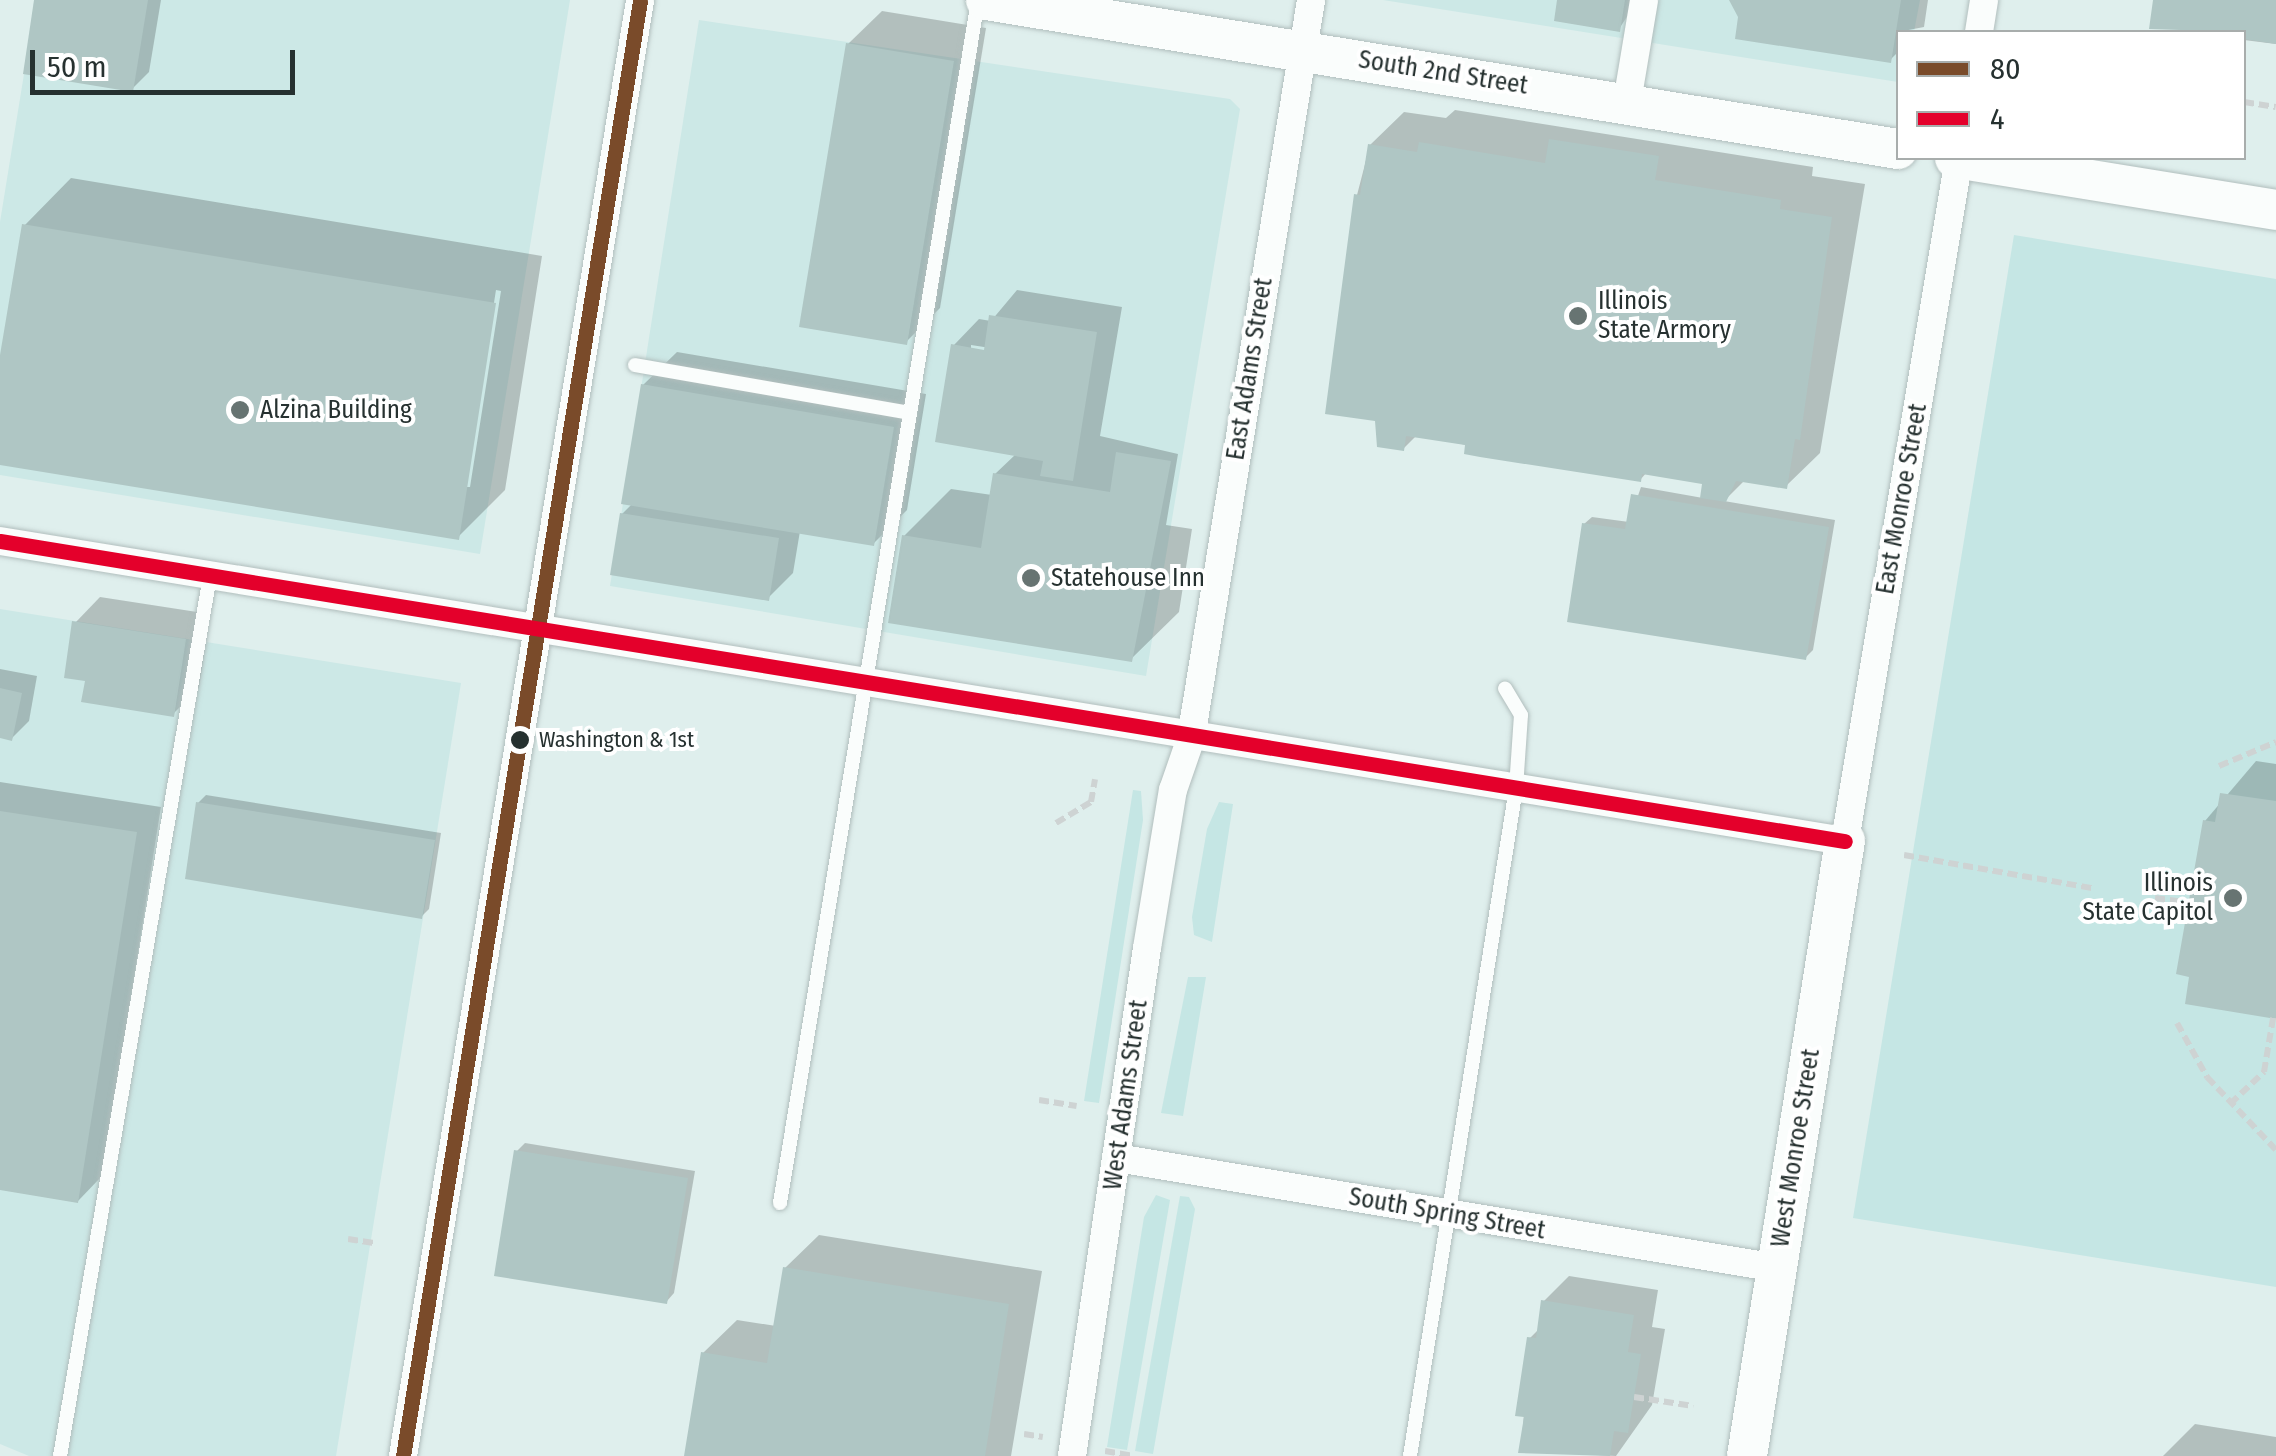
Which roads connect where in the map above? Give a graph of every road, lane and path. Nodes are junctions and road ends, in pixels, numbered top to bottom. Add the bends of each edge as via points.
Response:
1 (640, 0) edge
2 (978, 0) edge
3 (986, 0) edge
4 (1310, 0) edge
5 (1644, 0) edge
6 (1984, 0) edge
7 (1979, 30) edge
8 (1302, 52) junction
9 (1627, 102) junction
10 (2246, 102) edge
11 (2276, 107) edge
12 (1896, 149) edge
13 (1958, 160) edge
14 (1970, 160) edge
15 (2276, 210) edge
16 (635, 365) dead end
17 (910, 413) junction
18 (0, 541) edge
19 (210, 576) junction
20 (537, 629) junction
21 (867, 684) junction
22 (1505, 688) dead end
23 (1192, 738) junction
24 (2276, 742) edge
25 (2219, 766) dead end
26 (1095, 779) dead end
27 (1516, 788) junction
28 (1056, 823) dead end
29 (1846, 841) junction
30 (1904, 855) dead end
31 (2092, 888) dead end
32 (2155, 898) dead end
33 (2184, 902) dead end
34 (2273, 1018) dead end
35 (2176, 1023) dead end
36 (1039, 1100) dead end
37 (2230, 1104) junction
38 (1078, 1106) dead end
39 (2276, 1150) edge
40 (1117, 1158) junction
41 (780, 1203) dead end
42 (1448, 1214) junction
43 (348, 1239) dead end
44 (374, 1244) dead end
45 (1777, 1268) junction
46 (1634, 1397) dead end
47 (1693, 1406) dead end
48 (1024, 1434) dead end
49 (1044, 1437) dead end
50 (1105, 1451) dead end
51 (60, 1456) edge
52 (403, 1456) edge
53 (1072, 1456) edge
54 (1134, 1456) edge
55 (1410, 1456) edge
56 (1748, 1456) edge

1 - 20 street
2 - 17 lane
3 - 8 main road, South 2nd Street
4 - 8 street, East Adams Street
5 - 9 street
6 - 7 street
8 - 9 main road, South 2nd Street
8 - 23 street, East Adams Street
9 - 12 main road, South 2nd Street
10 - 11 path
13 - 29 street, East Monroe Street
14 - 15 main road
16 - 17 lane
17 - 21 lane
18 - 19 street
19 - 20 street
19 - 51 lane
20 - 21 street
20 - 52 street
21 - 23 street
21 - 41 lane
22 - 27 lane via 1520,715
23 - 27 street
23 - 40 street, West Adams Street via 1170,810
24 - 25 path
26 - 28 path via 1090,802
27 - 29 street
27 - 42 lane
29 - 45 main road, West Monroe Street
30 - 31 path
32 - 33 path
34 - 37 path via 2264,1072
35 - 37 path
36 - 38 path
37 - 39 path
40 - 42 street, South Spring Street
40 - 53 street, West Adams Street
42 - 45 street, South Spring Street
42 - 55 lane
43 - 44 path
45 - 56 main road, West Monroe Street
46 - 47 path
48 - 49 path
50 - 54 path

